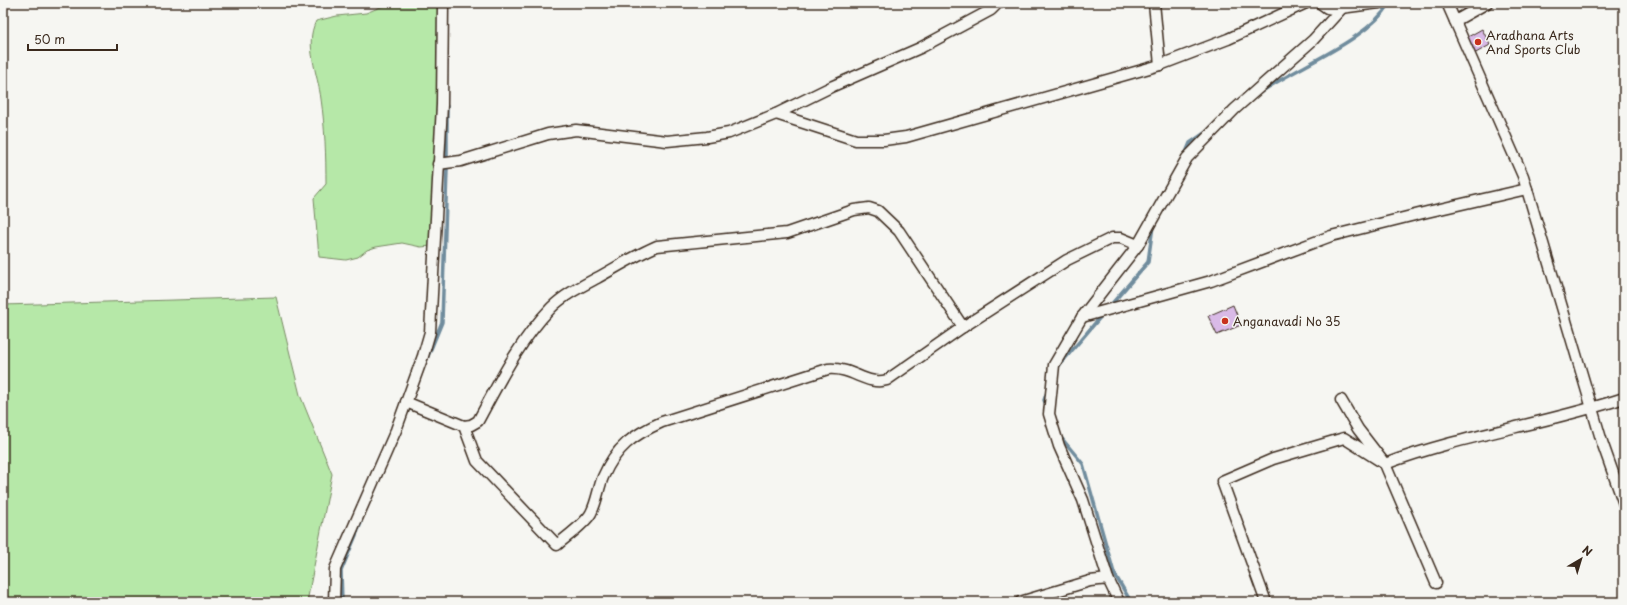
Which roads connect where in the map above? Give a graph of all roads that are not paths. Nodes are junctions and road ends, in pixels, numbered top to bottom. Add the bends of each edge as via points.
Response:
1 (443, 3) edge
2 (998, 3) edge
3 (1154, 3) edge
4 (1306, 3) edge
5 (1320, 3) edge
6 (1376, 3) edge
7 (1447, 3) edge
8 (1487, 3) edge
9 (1343, 8) junction
10 (1455, 21) junction
11 (1160, 65) junction
12 (776, 114) junction
13 (441, 164) junction
14 (1527, 189) junction
15 (1138, 245) junction
16 (1082, 317) junction
17 (963, 327) junction
18 (1624, 398) edge
19 (1341, 400) dead end
20 (406, 402) junction
21 (1592, 409) junction
22 (464, 426) junction
23 (1385, 464) junction
24 (1624, 504) edge
25 (1108, 580) junction
26 (1436, 582) dead end
27 (334, 602) edge
28 (1020, 602) edge
29 (1119, 602) edge
30 (1266, 602) edge

1 - 13 street
2 - 12 street via 991,10 920,48
3 - 11 street
4 - 11 street via 1242,33
5 - 9 street via 1327,8
6 - 9 street
7 - 10 street
8 - 10 street
9 - 15 street via 1313,40 1235,109 1188,158
10 - 14 street
11 - 12 street via 906,137 884,140 856,140
12 - 13 street via 729,133 667,141 576,130 548,134 461,161
13 - 20 street via 430,332
14 - 16 street via 1331,236 1211,281
14 - 21 street
15 - 16 street
15 - 17 street via 1122,238 1112,238 1103,242 1067,260
16 - 25 street via 1054,365 1049,414 1059,446 1083,500
17 - 22 street via 899,231 878,211 869,208 854,210 787,233 657,246 573,291 552,307 510,362 478,421
17 - 22 street via 887,380 869,381 840,368 828,369 662,422 643,431 627,441 616,455 603,477 591,514 557,545 477,461
18 - 21 street
19 - 23 street via 1358,430
20 - 22 street
20 - 27 street via 335,569
21 - 23 street via 1454,442
21 - 24 street
23 - 26 street
23 - 30 street via 1344,438 1273,459 1222,481
25 - 28 street via 1090,581
25 - 29 street

